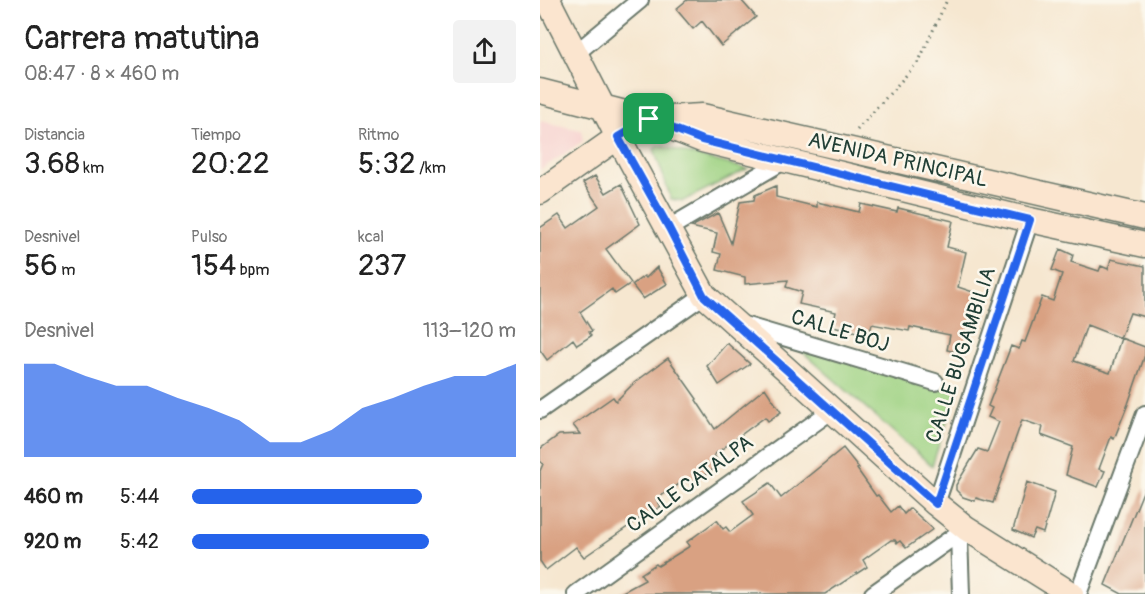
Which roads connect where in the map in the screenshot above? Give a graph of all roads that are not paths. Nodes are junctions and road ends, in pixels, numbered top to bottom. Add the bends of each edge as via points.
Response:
1 (548, 0) edge
2 (640, 0) edge
3 (575, 54) junction
4 (540, 91) edge
5 (602, 106) junction
6 (649, 119) junction
7 (618, 137) junction
8 (785, 160) junction
9 (540, 192) edge
10 (1145, 217) edge
11 (1030, 220) junction
12 (669, 228) junction
13 (1145, 245) edge
14 (704, 296) junction
15 (733, 322) junction
16 (935, 382) dead end
17 (540, 410) edge
18 (831, 411) junction
19 (1145, 414) edge
20 (936, 504) junction
21 (963, 531) junction
22 (576, 594) edge
23 (873, 594) edge
24 (961, 594) edge
25 (1071, 594) edge
26 (1078, 594) edge

1 - 3 street
2 - 3 street
3 - 5 street
4 - 5 street, AVENIDA PRINCIPAL
5 - 6 street, AVENIDA PRINCIPAL
5 - 7 street
6 - 7 street
6 - 8 street, AVENIDA PRINCIPAL via 702,140
6 - 10 street, AVENIDA PRINCIPAL via 702,116
7 - 9 street
7 - 12 street
8 - 11 street, AVENIDA PRINCIPAL
8 - 12 street
11 - 13 street, AVENIDA PRINCIPAL
11 - 20 street, CALLE BUGAMBILIA
12 - 14 street
14 - 15 street
14 - 17 street
15 - 16 street, CALLE BOJ
15 - 18 street
18 - 20 street
18 - 22 street, CALLE CATALPA
19 - 26 street
20 - 21 street
21 - 23 street
21 - 24 street
21 - 25 street

